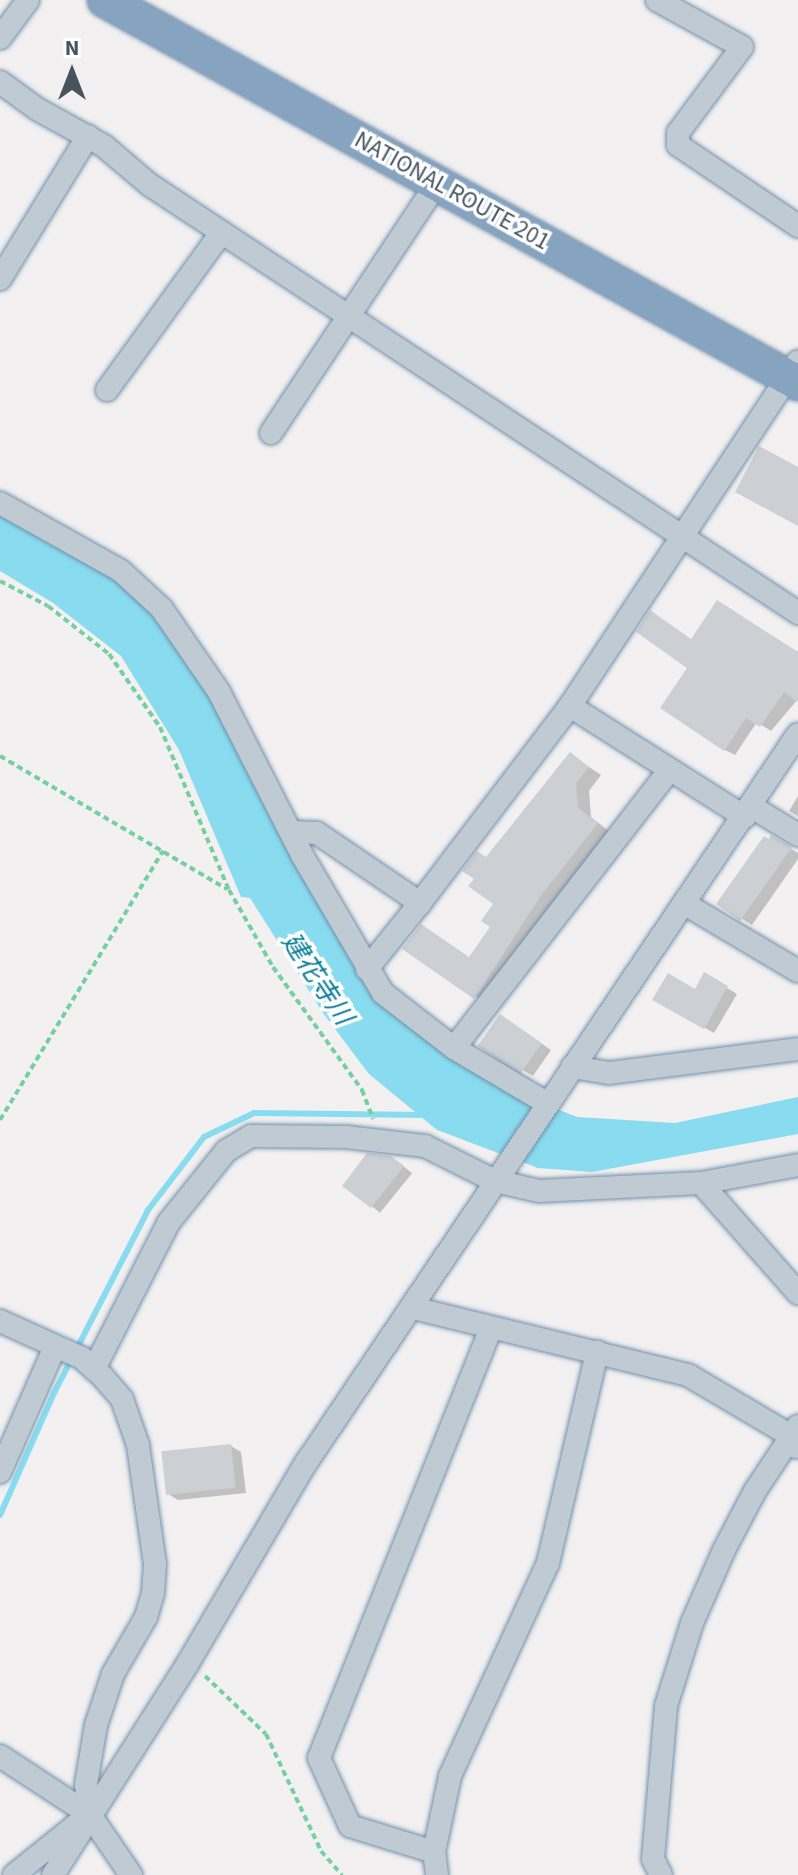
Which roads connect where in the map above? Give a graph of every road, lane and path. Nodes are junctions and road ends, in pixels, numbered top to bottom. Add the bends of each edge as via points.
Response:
1 (28, 0) edge
2 (105, 0) edge
3 (657, 0) edge
4 (0, 38) edge
5 (0, 82) edge
6 (88, 136) junction
7 (438, 182) junction
8 (798, 226) edge
9 (222, 232) junction
10 (0, 279) edge
11 (351, 318) junction
12 (795, 374) edge
13 (107, 390) dead end
14 (271, 433) dead end
15 (0, 503) edge
16 (685, 538) junction
17 (0, 581) edge
18 (798, 613) edge
19 (570, 706) junction
20 (798, 734) edge
21 (0, 756) edge
22 (670, 770) junction
23 (748, 812) junction
24 (291, 832) junction
25 (798, 835) edge
26 (163, 851) junction
27 (229, 890) junction
28 (420, 903) junction
29 (685, 904) junction
30 (367, 969) junction
31 (798, 971) edge
32 (454, 1048) junction
33 (798, 1049) edge
34 (572, 1067) junction
35 (545, 1102) junction
36 (0, 1120) edge
37 (382, 1140) junction
38 (798, 1165) edge
39 (498, 1176) junction
40 (701, 1183) junction
41 (798, 1293) edge
42 (413, 1308) junction
43 (0, 1321) edge
44 (490, 1330) junction
45 (55, 1347) junction
46 (597, 1352) junction
47 (94, 1369) junction
48 (796, 1438) edge
49 (0, 1472) edge
50 (188, 1663) junction
51 (0, 1756) edge
52 (90, 1815) junction
53 (434, 1852) junction
54 (14, 1875) edge
55 (53, 1875) edge
56 (131, 1875) edge
57 (342, 1875) edge
58 (437, 1875) edge
59 (661, 1875) edge

1 - 4 street
2 - 7 highway, NATIONAL ROUTE 201
3 - 8 street via 742,47 678,133 678,145
5 - 6 street
6 - 9 street
6 - 10 street
7 - 11 street
7 - 12 highway, NATIONAL ROUTE 201
9 - 11 street
9 - 13 street
11 - 14 street
11 - 16 street
12 - 16 street
15 - 24 street via 121,571 162,609 219,692
16 - 18 street
16 - 19 street
17 - 27 path via 48,606 109,654 160,727
19 - 22 street
19 - 28 street
20 - 23 street
21 - 26 path
22 - 23 street
22 - 32 street
23 - 25 street
23 - 29 street
24 - 28 street via 317,833
24 - 30 street
26 - 27 path
26 - 36 path
27 - 37 path via 273,967 362,1090
28 - 30 street
29 - 31 street
29 - 34 street
30 - 32 street via 383,993
32 - 35 street
33 - 34 street via 609,1073
34 - 35 street
35 - 39 street
37 - 39 street via 425,1146
37 - 47 street via 268,1134 238,1141 154,1246
38 - 40 street
39 - 40 street via 539,1191
39 - 42 street
40 - 41 street
42 - 44 street
42 - 50 street via 306,1463
43 - 45 street
44 - 46 street
44 - 53 street via 319,1758 350,1826
45 - 47 street
45 - 49 street
46 - 48 street via 688,1375
46 - 53 street via 548,1563 450,1776
47 - 52 street via 122,1399 138,1445 155,1564 146,1617 113,1674 96,1725 86,1784
48 - 59 street via 724,1550 692,1623 666,1706 653,1859
50 - 52 street
50 - 57 path via 266,1734 321,1851
51 - 52 street
52 - 54 street
52 - 55 street
52 - 56 street
53 - 58 street

